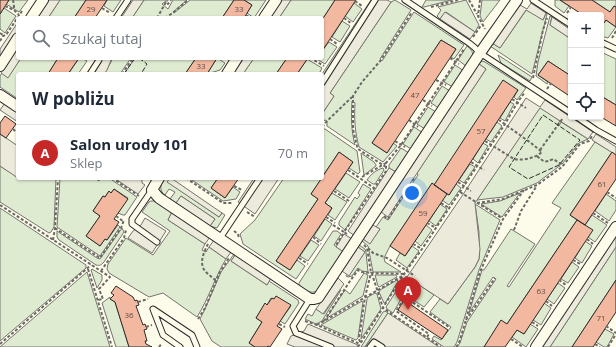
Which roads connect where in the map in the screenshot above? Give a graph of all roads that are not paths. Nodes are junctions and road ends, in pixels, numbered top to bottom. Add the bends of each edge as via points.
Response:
1 (43, 0) edge
2 (128, 0) edge
3 (276, 0) edge
4 (375, 0) edge
5 (405, 0) edge
6 (517, 0) edge
7 (533, 0) edge
8 (27, 16) edge
9 (114, 16) edge
10 (265, 16) edge
11 (568, 23) edge
12 (13, 38) edge
13 (604, 43) edge
14 (616, 49) edge
15 (480, 53) junction
16 (99, 60) edge
17 (237, 60) edge
18 (0, 66) edge
19 (91, 72) edge
20 (228, 72) edge
21 (324, 80) edge
22 (0, 95) edge
23 (16, 106) edge
24 (568, 111) edge
25 (581, 120) edge
26 (616, 141) edge
27 (157, 180) edge
28 (259, 180) edge
29 (147, 191) junction
30 (616, 227) edge
31 (220, 238) junction
32 (157, 242) dead end
33 (310, 299) junction
34 (180, 347) edge
35 (197, 347) edge
36 (331, 347) edge
37 (370, 347) edge
38 (382, 347) edge
39 (536, 347) edge

1 - 8 street
2 - 9 lane
3 - 10 street
4 - 21 lane
5 - 15 lane
6 - 15 street
7 - 11 lane
12 - 18 street
13 - 14 lane
15 - 24 lane
15 - 33 street via 318,298
16 - 19 lane
17 - 20 street
22 - 23 street
25 - 26 lane
27 - 29 street
28 - 31 lane
29 - 31 street
29 - 32 lane via 132,219 132,224
30 - 39 street
31 - 33 street
33 - 36 lane via 293,326 296,333
34 - 35 lane via 163,335 154,309 192,335
37 - 38 lane via 374,342

